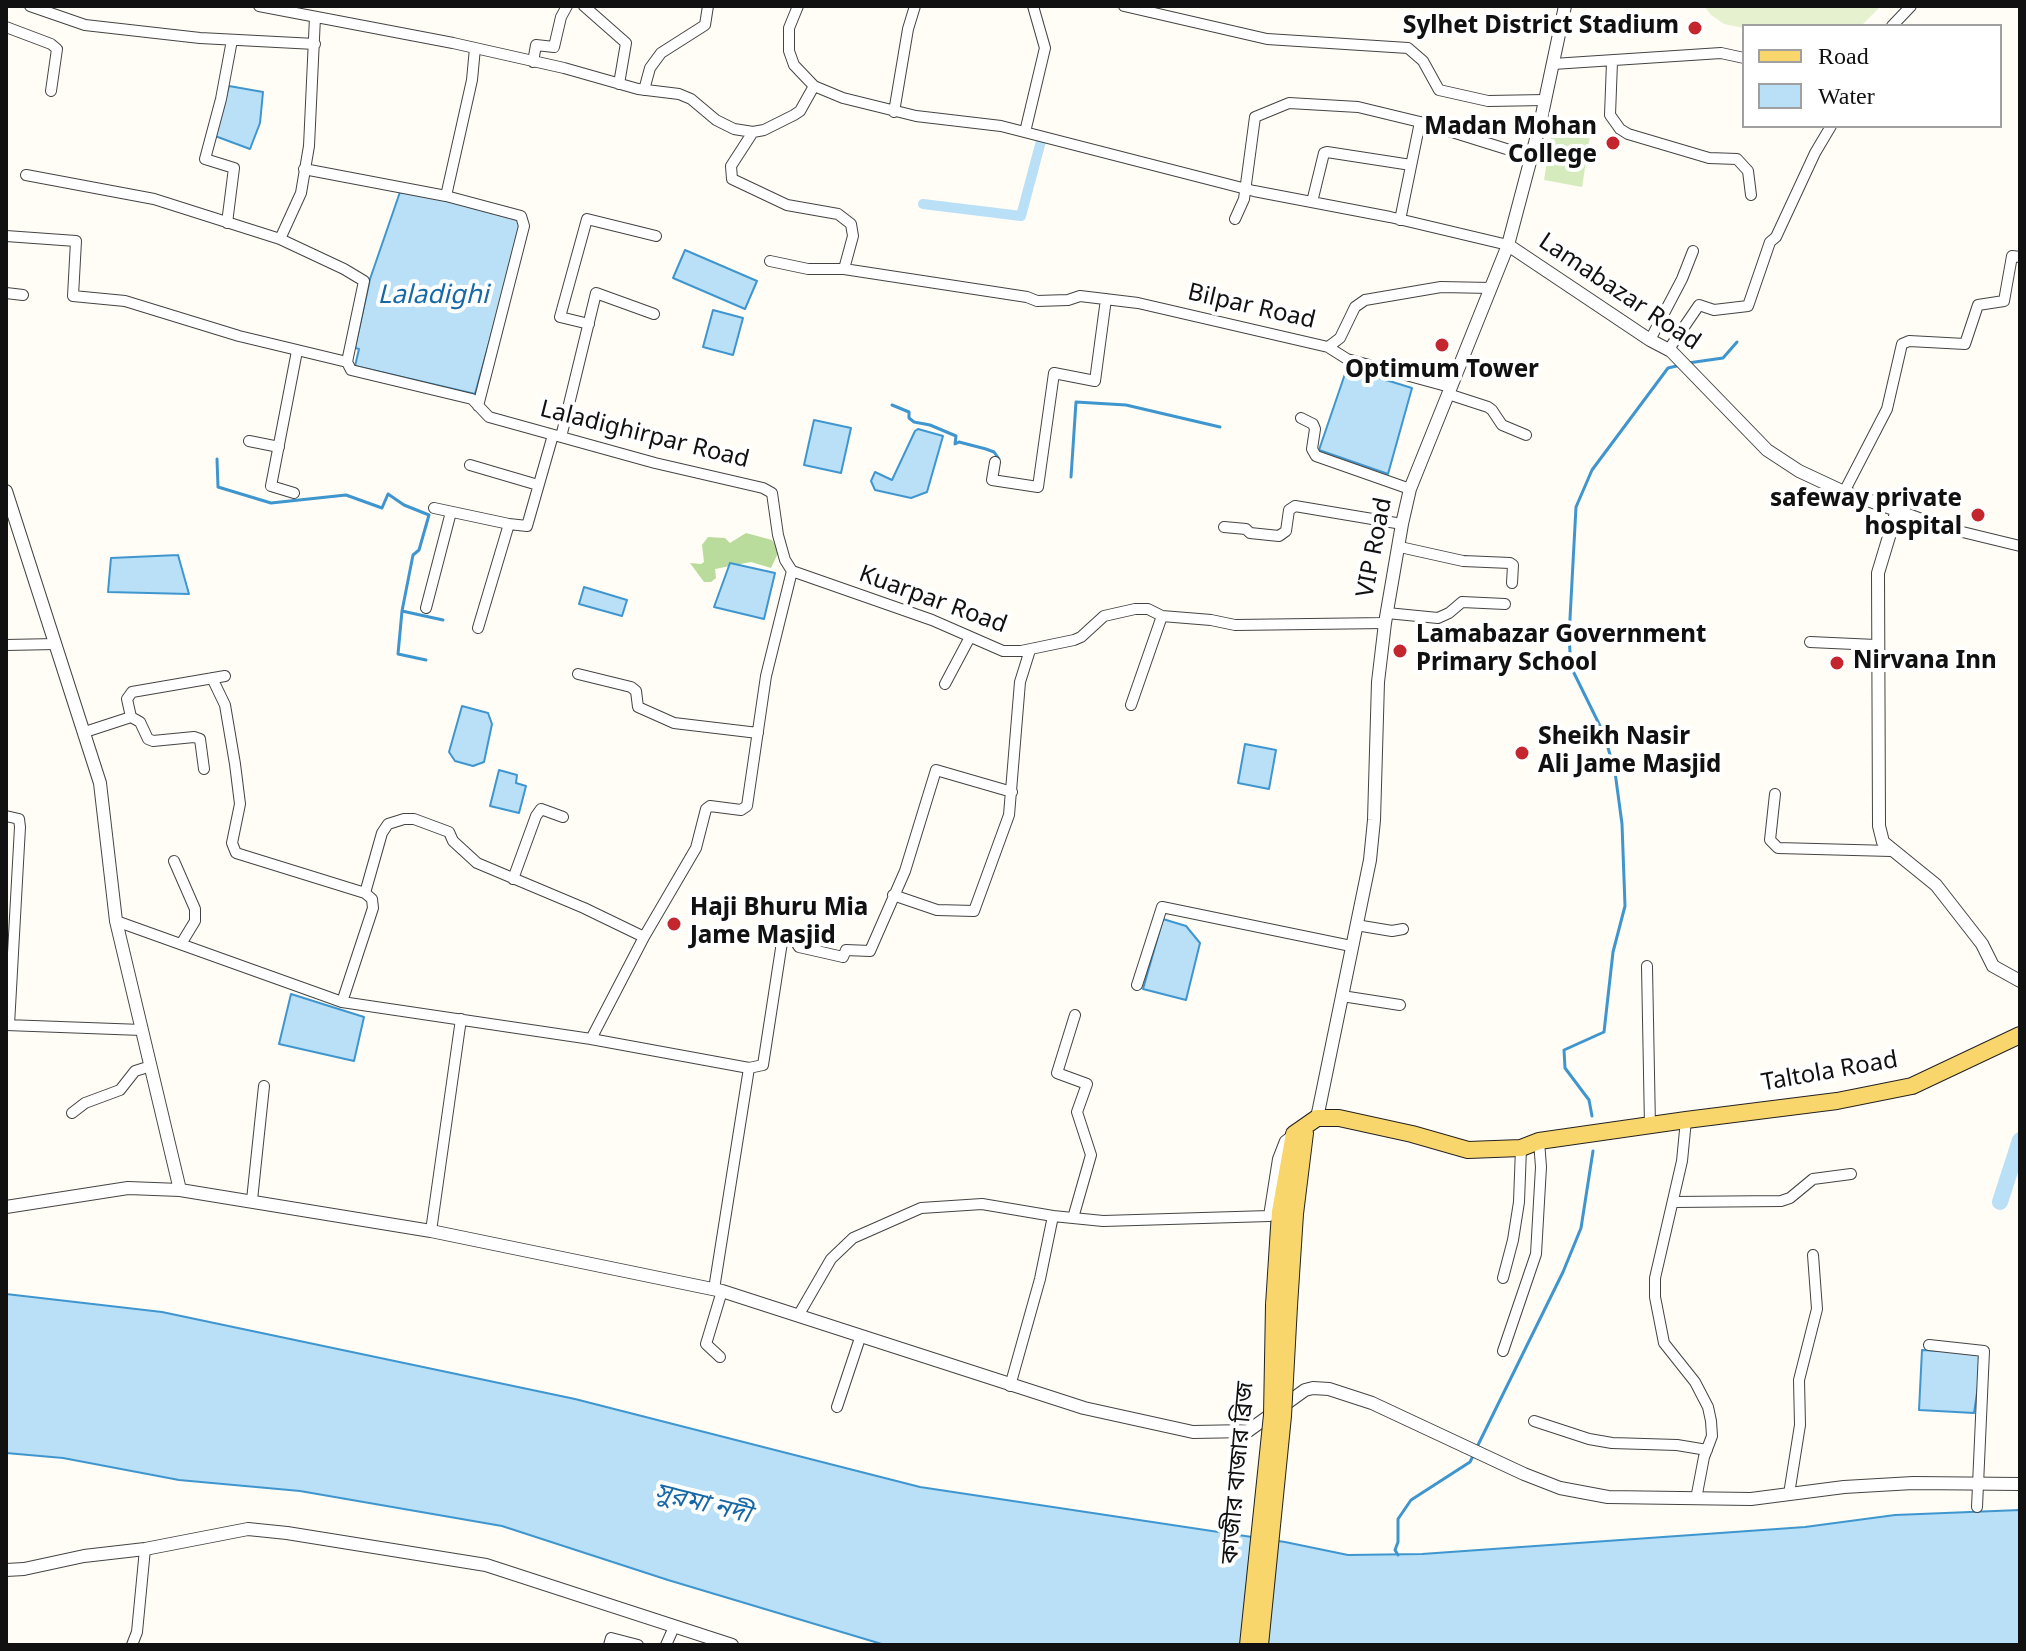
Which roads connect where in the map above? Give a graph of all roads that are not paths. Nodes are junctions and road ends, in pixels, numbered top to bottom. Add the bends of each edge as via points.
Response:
1 (30, 6) edge
2 (259, 6) edge
3 (567, 6) edge
4 (584, 6) edge
5 (708, 6) edge
6 (798, 6) edge
7 (915, 6) edge
8 (1033, 6) edge
9 (1124, 6) edge
10 (1565, 6) edge
11 (1911, 6) edge
12 (315, 17) junction
13 (1894, 24) edge
14 (6, 27) edge
15 (232, 40) junction
16 (315, 44) junction
17 (475, 48) junction
18 (1742, 58) edge
19 (533, 62) junction
20 (1612, 62) junction
21 (1553, 64) junction
22 (619, 84) junction
23 (814, 86) junction
24 (644, 90) junction
25 (51, 91) dead end
26 (1545, 100) junction
27 (894, 112) junction
28 (1420, 122) junction
29 (1830, 128) edge
30 (753, 132) junction
31 (1025, 132) junction
32 (1532, 157) junction
33 (1411, 165) junction
34 (304, 169) junction
35 (26, 175) dead end
36 (1245, 189) junction
37 (1751, 195) dead end
38 (446, 196) junction
39 (1312, 202) junction
40 (1235, 219) dead end
41 (1400, 220) junction
42 (227, 223) junction
43 (6, 236) edge
44 (656, 236) dead end
45 (280, 239) junction
46 (1508, 245) junction
47 (1693, 251) dead end
48 (2020, 257) edge
49 (770, 261) dead end
50 (844, 269) junction
51 (1491, 288) junction
52 (6, 293) edge
53 (23, 295) dead end
54 (1106, 299) junction
55 (654, 314) dead end
56 (589, 324) junction
57 (1650, 340) junction
58 (1328, 347) junction
59 (1670, 350) junction
60 (297, 351) junction
61 (347, 362) junction
62 (1449, 390) junction
63 (478, 406) junction
64 (1301, 418) dead end
65 (1526, 435) dead end
66 (557, 436) junction
67 (249, 441) dead end
68 (279, 447) junction
69 (995, 462) dead end
70 (470, 465) dead end
71 (538, 485) junction
72 (1410, 489) junction
73 (6, 492) edge
74 (1844, 492) junction
75 (294, 493) dead end
76 (434, 508) dead end
77 (1897, 510) junction
78 (451, 512) junction
79 (509, 524) junction
80 (1402, 524) junction
81 (1224, 527) dead end
82 (2020, 546) edge
83 (1400, 547) junction
84 (792, 571) junction
85 (1512, 583) dead end
86 (1505, 604) dead end
87 (426, 608) dead end
88 (1162, 616) junction
89 (1386, 618) junction
90 (478, 628) dead end
91 (970, 637) junction
92 (1810, 642) dead end
93 (56, 644) junction
94 (6, 645) edge
95 (1876, 645) junction
96 (1030, 650) junction
97 (578, 674) dead end
98 (225, 676) dead end
99 (212, 678) junction
100 (945, 684) dead end
101 (1131, 705) dead end
102 (131, 717) junction
103 (85, 732) junction
104 (758, 733) junction
105 (204, 769) dead end
106 (1012, 792) junction
107 (1775, 794) dead end
108 (6, 816) edge
109 (563, 817) dead end
110 (1891, 851) junction
111 (174, 861) dead end
112 (513, 879) junction
113 (365, 893) junction
114 (893, 895) junction
115 (116, 921) junction
116 (1356, 925) junction
117 (1403, 929) dead end
118 (644, 937) junction
119 (181, 944) junction
120 (1351, 946) junction
121 (1647, 966) dead end
122 (2020, 981) edge
123 (1137, 985) dead end
124 (1342, 996) junction
125 (342, 1002) junction
126 (1400, 1005) dead end
127 (1075, 1015) dead end
128 (461, 1019) junction
129 (8, 1025) edge
130 (142, 1030) junction
131 (2020, 1035) edge
132 (591, 1039) junction
133 (151, 1066) junction
134 (749, 1068) junction
135 (264, 1086) dead end
136 (72, 1113) dead end
137 (1686, 1120) junction
138 (1306, 1125) junction
139 (1650, 1127) junction
140 (1539, 1141) junction
141 (1521, 1148) junction
142 (1851, 1174) dead end
143 (180, 1190) junction
144 (252, 1200) junction
145 (1674, 1202) junction
146 (6, 1207) edge
147 (1053, 1216) junction
148 (1073, 1218) junction
149 (431, 1231) junction
150 (1813, 1255) dead end
151 (1503, 1278) dead end
152 (718, 1290) junction
153 (1281, 1306) junction
154 (798, 1316) junction
155 (860, 1338) junction
156 (1929, 1345) dead end
157 (1503, 1351) dead end
158 (720, 1357) dead end
159 (1010, 1386) junction
160 (837, 1407) dead end
161 (1534, 1421) dead end
162 (1707, 1450) junction
163 (1976, 1483) junction
164 (2020, 1484) edge
165 (1789, 1494) junction
166 (1696, 1499) junction
167 (1977, 1507) dead end
168 (145, 1549) junction
169 (6, 1570) edge
170 (674, 1627) junction
171 (132, 1645) edge
172 (609, 1645) edge
173 (638, 1645) edge
174 (666, 1645) edge
175 (732, 1645) edge
176 (1248, 1645) edge
177 (1260, 1645) edge

1 - 15 street via 85,25
2 - 12 street
3 - 19 street via 554,47 536,45
4 - 22 street via 626,43
5 - 24 street via 705,25 661,53
6 - 23 street via 789,28 789,51 794,65
7 - 27 street
8 - 31 street via 1045,43
9 - 26 street via 1267,39 1408,48 1423,61 1439,90 1488,101
10 - 21 street, VIP Road
11 - 13 street
12 - 16 street
12 - 17 street
14 - 25 street via 57,49
15 - 16 street
15 - 42 street via 205,159 234,168
16 - 34 street
17 - 19 street
17 - 38 street
18 - 20 street via 1721,53
19 - 22 street
20 - 21 street
20 - 37 street via 1610,115 1620,129 1709,158 1737,159 1748,171
21 - 26 street, VIP Road
22 - 24 street
23 - 27 street
23 - 30 street via 794,115
24 - 30 street via 684,95 716,120
26 - 32 street, VIP Road
27 - 31 street
28 - 32 street
28 - 33 street
28 - 36 street via 1358,107 1289,103 1255,117
29 - 59 street via 1770,242 1748,306 1714,310 1699,305
30 - 50 street via 731,166 732,179 787,205 838,214 851,224
31 - 36 street
32 - 46 street, VIP Road
33 - 39 street via 1324,153
33 - 41 street
34 - 38 street
34 - 45 street via 301,193
35 - 42 street via 154,199
36 - 39 street
36 - 40 street
38 - 63 street via 521,216 524,226
39 - 41 street
41 - 46 street
42 - 45 street
43 - 60 street, Laladighirpar Road via 76,241 73,296 125,301
44 - 56 street via 587,219 560,317
45 - 61 street via 364,281
46 - 51 street, VIP Road
46 - 57 street, Lamabazar Road
47 - 57 street
48 - 74 street via 2012,256 2003,303 1978,305 1965,344 1902,344 1887,409
49 - 50 street, Bilpar Road
50 - 54 street, Bilpar Road via 1037,301
51 - 58 street, Bilpar Road via 1441,287 1365,300
51 - 62 street, VIP Road
52 - 53 street
54 - 58 street, Bilpar Road
54 - 69 street via 1095,381 1054,373 1038,487 992,480
55 - 56 street via 596,293
56 - 66 street
57 - 59 street, Lamabazar Road
58 - 62 street via 1347,359
59 - 74 street, Lamabazar Road via 1767,450
60 - 61 street, Laladighirpar Road
60 - 68 street
61 - 63 street, Laladighirpar Road via 351,370 472,399
62 - 65 street via 1488,407 1502,425
62 - 72 street, VIP Road
63 - 66 street, Laladighirpar Road via 489,417
64 - 72 street via 1315,429 1316,456
66 - 71 street
66 - 84 street, Laladighirpar Road via 772,493 778,535
67 - 68 street
68 - 75 street via 271,486
70 - 71 street
71 - 79 street via 526,527
72 - 80 street, VIP Road
73 - 93 street
74 - 77 street, Lamabazar Road
76 - 78 street
77 - 82 street
77 - 95 street via 1878,573
78 - 79 street
78 - 87 street
79 - 90 street
80 - 81 street via 1291,507 1286,531 1279,536
80 - 83 street, VIP Road
83 - 85 street via 1463,561 1510,563
83 - 89 street, VIP Road
84 - 91 street, Kuarpar Road
84 - 104 street
86 - 89 street, Kuarpar Road via 1462,602 1438,618
88 - 89 street, Kuarpar Road via 1235,625
88 - 96 street, Kuarpar Road via 1148,609 1113,613 1081,637
88 - 101 street
89 - 116 street, VIP Road via 1373,839
91 - 96 street, Kuarpar Road via 994,649
91 - 100 street
92 - 95 street
93 - 94 street
93 - 103 street
95 - 110 street via 1879,826
96 - 106 street via 1020,682
97 - 104 street via 631,687 638,707 674,723
98 - 99 street
99 - 102 street via 132,692 127,699
99 - 113 street via 225,705 240,804 232,843 236,853
102 - 103 street
102 - 105 street via 153,741 200,739
103 - 115 street via 100,783
104 - 118 street via 747,806 706,809 696,848
106 - 114 street via 1009,815 974,911 937,910
106 - 114 street via 936,770
107 - 110 street via 1770,840 1778,848
108 - 129 street via 19,819 20,827
109 - 112 street via 541,809
110 - 122 street via 1936,885 1993,966
111 - 119 street via 195,909 195,921
112 - 113 street via 477,863 449,832 404,819 388,824 382,833
112 - 118 street
113 - 125 street via 373,908
114 - 134 street via 870,951 846,950 843,957 799,947 791,934 782,942 763,1065
115 - 119 street
115 - 130 street
116 - 117 street
116 - 120 street, VIP Road
118 - 132 street
119 - 125 street
120 - 123 street via 1162,907
120 - 124 street, VIP Road
121 - 139 street
124 - 126 street
124 - 138 street, VIP Road
125 - 128 street
127 - 148 street via 1057,1073 1087,1084 1077,1112 1091,1155
128 - 132 street
128 - 149 street
129 - 130 street
130 - 133 street
131 - 137 main road, Taltola Road via 1912,1086
132 - 134 street
133 - 136 street via 135,1071 120,1090
133 - 143 street
134 - 152 street
135 - 144 street
137 - 139 main road, Taltola Road
137 - 145 street
138 - 141 main road, Taltola Road via 1339,1118 1468,1150
138 - 148 street via 1285,1141 1269,1216
138 - 153 main road via 1280,1212
139 - 140 main road, Taltola Road
140 - 141 main road, Taltola Road
140 - 157 street via 1536,1254
141 - 151 street via 1519,1202
142 - 145 street via 1813,1179 1781,1201
143 - 144 street
143 - 146 street via 128,1188
144 - 149 street
145 - 162 street via 1655,1297 1664,1343 1708,1407 1712,1436
147 - 148 street
147 - 154 street via 982,1204 921,1208 853,1238 831,1259
147 - 159 street
149 - 152 street
150 - 165 street via 1817,1309 1799,1380 1800,1425
152 - 154 street
152 - 158 street via 706,1344
153 - 176 main road, কাজীর বাজার ব্রিজ, bridge
153 - 177 main road, bridge via 1283,1416
154 - 155 street
155 - 159 street
155 - 160 street
156 - 163 street via 1984,1351
159 - 166 street via 1193,1432 1225,1433 1248,1431 1305,1390 1329,1389 1372,1403 1560,1488 1608,1497
161 - 162 street via 1612,1443
162 - 166 street
163 - 164 street
163 - 165 street
163 - 167 street
165 - 166 street
168 - 169 street
168 - 170 street via 248,1529 287,1533 486,1565
168 - 171 street
170 - 174 street
170 - 175 street
172 - 173 street via 611,1638

